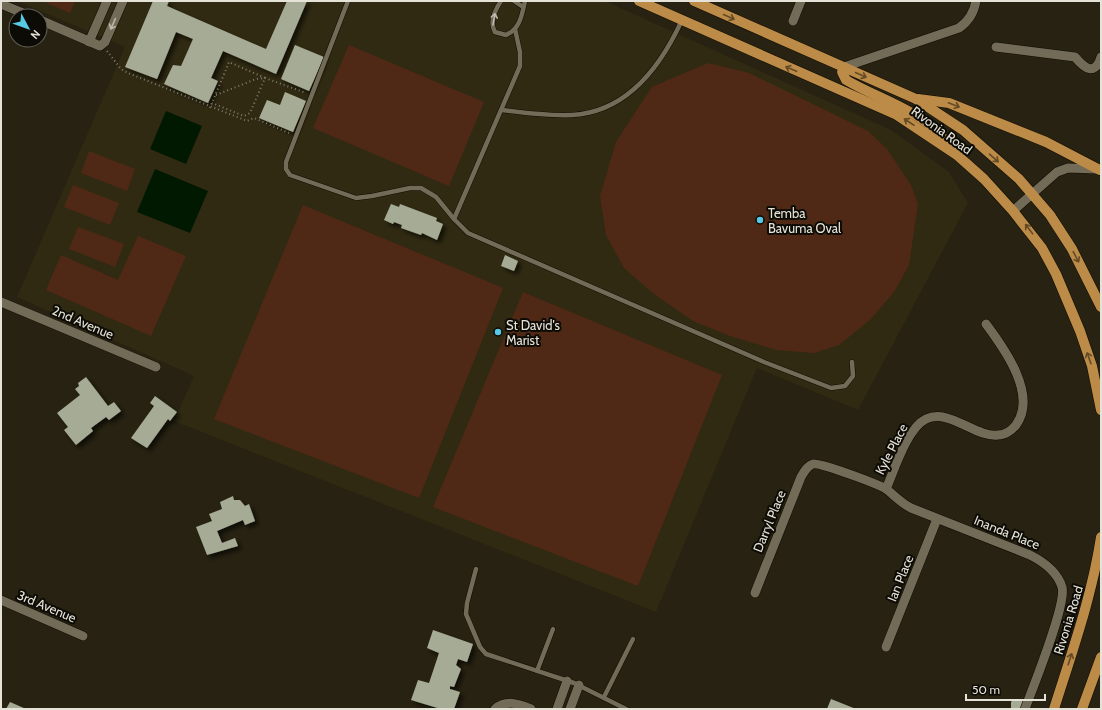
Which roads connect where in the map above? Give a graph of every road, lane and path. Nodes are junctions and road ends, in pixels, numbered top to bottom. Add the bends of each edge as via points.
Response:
1 (107, 1) edge
2 (123, 1) edge
3 (348, 1) edge
4 (501, 1) edge
5 (514, 1) edge
6 (524, 1) edge
7 (639, 1) edge
8 (694, 1) edge
9 (801, 1) edge
10 (976, 1) edge
11 (1, 4) edge
12 (524, 7) junction
13 (11, 8) edge
14 (682, 20) junction
15 (793, 21) dead end
16 (48, 24) edge
17 (515, 29) junction
18 (89, 42) junction
19 (102, 46) junction
20 (996, 47) dead end
21 (1101, 57) edge
22 (844, 67) junction
23 (265, 78) junction
24 (215, 95) junction
25 (311, 95) junction
26 (916, 99) junction
27 (212, 103) junction
28 (210, 108) junction
29 (502, 110) junction
30 (295, 135) junction
31 (957, 155) junction
32 (1100, 170) edge
33 (1033, 194) junction
34 (1013, 210) junction
35 (454, 219) junction
36 (1, 302) edge
37 (1101, 307) edge
38 (986, 324) dead end
39 (852, 362) dead end
40 (156, 367) dead end
41 (1101, 410) edge
42 (815, 463) joint
43 (886, 489) junction
44 (937, 518) junction
45 (1101, 537) edge
46 (476, 569) dead end
47 (755, 593) dead end
48 (1, 600) edge
49 (553, 629) dead end
50 (83, 636) dead end
51 (633, 639) dead end
52 (886, 648) dead end
53 (1101, 657) edge
54 (537, 671) junction
55 (567, 681) junction
56 (579, 685) junction
57 (604, 696) junction
58 (495, 709) edge
59 (531, 709) edge
60 (557, 709) edge
61 (570, 709) edge
62 (626, 709) edge
63 (1026, 709) edge
64 (1054, 709) edge
65 (1082, 709) edge

1 - 18 street
2 -> 19 street
3 - 25 lane
17 -> 4 lane via 501,35 492,27 493,16
5 - 12 lane
6 - 12 lane
7 - 14 main road, Rivonia Road
8 -> 22 main road, Rivonia Road
9 - 15 street
10 - 22 street via 967,22 959,28
11 - 13 street
12 - 17 lane
14 - 29 lane via 672,41 651,72 633,91 606,107 572,115
31 -> 14 main road, Rivonia Road via 897,115
16 - 18 street
17 - 29 lane via 520,66
18 - 19 street
19 - 28 path via 121,69
20 - 21 street via 1075,58 1089,69 1099,64
22 -> 26 main road, Rivonia Road
22 - 31 main road via 842,72 846,80 926,123
23 - 24 path
23 - 24 path via 229,62
23 - 25 path
23 - 27 path via 250,113 244,116
24 - 27 path
25 - 30 lane
26 -> 32 main road via 949,103 1046,142
26 -> 33 main road, Rivonia Road via 963,130
27 - 28 path
28 - 30 path via 247,121 254,118
29 - 35 lane
30 - 35 lane via 286,162 286,169 290,175 356,198 420,188 436,197
31 - 34 main road, Rivonia Road
32 - 33 street via 1068,168 1057,172
33 - 34 street
33 -> 37 main road, Rivonia Road via 1072,249
41 -> 34 main road, Rivonia Road via 1092,366 1056,274 1042,248
35 - 39 lane via 468,233 764,362 831,388 845,386 853,376
36 - 40 street, 2nd Avenue
38 - 43 street, Kyle Place via 1008,357 1018,378 1024,407 1021,419 1014,428 998,435 948,419 927,418 912,432
42 - 43 street, Inanda Place
42 - 47 street, Darryl Place via 806,469 801,477
43 - 44 street, Inanda Place via 900,502
44 - 52 street, Ian Place
44 - 63 street, Inanda Place via 1030,555 1046,565 1058,578 1062,588 1061,607
64 -> 45 main road, Rivonia Road via 1085,614
46 - 54 lane via 466,614 480,646 491,657
48 - 50 street, 3rd Avenue
49 - 54 lane
51 - 57 lane
53 - 65 main road
54 - 55 lane
55 - 56 lane
55 - 60 street
56 - 57 lane
56 - 61 street
57 - 62 lane
58 - 59 street via 513,703

